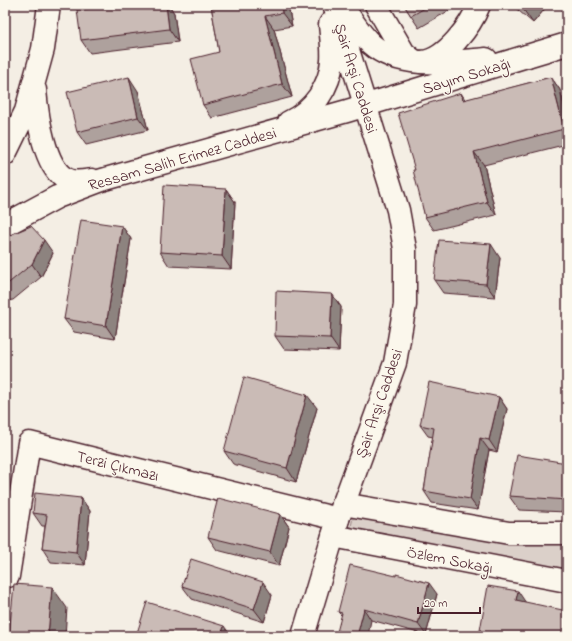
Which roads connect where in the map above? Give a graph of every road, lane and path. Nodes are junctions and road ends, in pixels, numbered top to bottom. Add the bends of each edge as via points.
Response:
1 (49, 5) edge
2 (329, 5) edge
3 (334, 5) edge
4 (341, 5) edge
5 (376, 5) edge
6 (480, 5) edge
7 (567, 44) edge
8 (527, 56) junction
9 (418, 62) junction
10 (35, 80) junction
11 (366, 106) junction
12 (248, 140) junction
13 (5, 154) edge
14 (102, 180) junction
15 (5, 225) edge
16 (338, 520) junction
17 (567, 533) edge
18 (8, 576) dead end
19 (567, 581) edge
20 (303, 636) edge

1 - 10 main road via 43,49
2 - 12 main road via 332,65 318,99 299,117
3 - 11 main road, Şair Arşi Caddesi
4 - 9 main road via 375,47 393,56
5 - 9 main road via 404,53
6 - 9 main road via 470,24 457,40 434,58
7 - 8 main road, Sayım Sokağı
8 - 9 main road via 444,63
8 - 11 main road, Sayım Sokağı
10 - 13 main road via 26,111
10 - 14 main road via 41,132 49,157 58,172 68,180
11 - 12 main road, Ressam Salih Erimez Caddesi
11 - 16 main road, Şair Arşi Caddesi via 398,210 405,249 405,305 395,363
12 - 14 main road, Ressam Salih Erimez Caddesi
14 - 15 main road, Ressam Salih Erimez Caddesi via 57,197
16 - 17 main road via 509,533
16 - 18 main road, Terzi Çıkmazı via 29,443
16 - 19 main road, Özlem Sokağı
16 - 20 main road, Şair Arşi Caddesi

